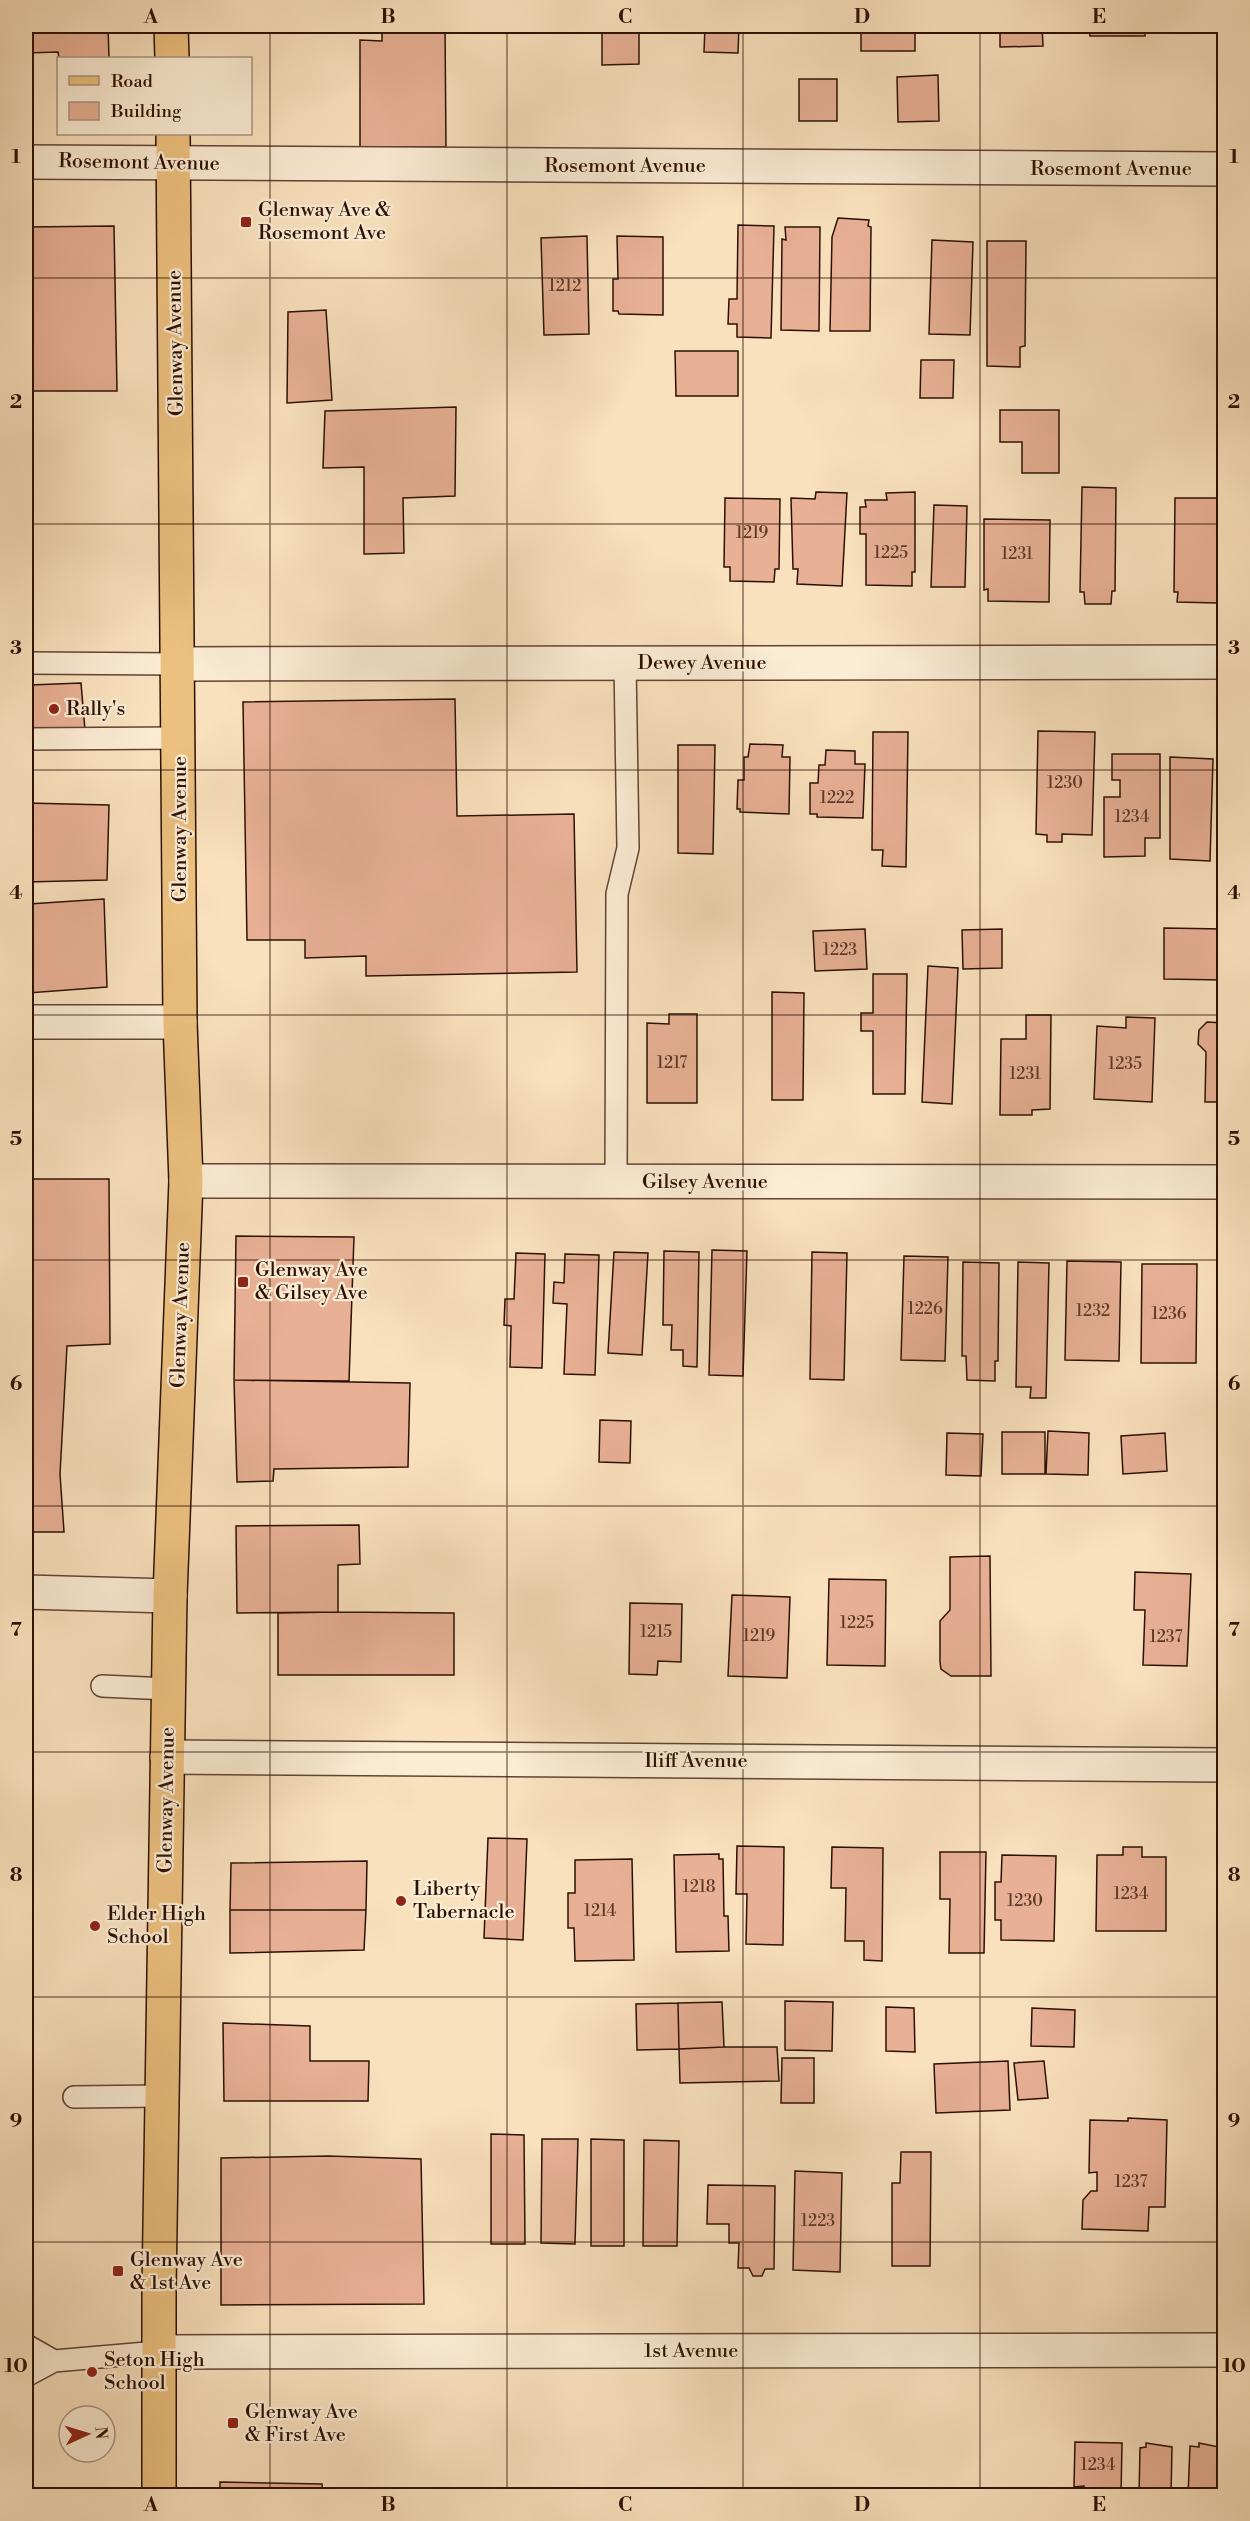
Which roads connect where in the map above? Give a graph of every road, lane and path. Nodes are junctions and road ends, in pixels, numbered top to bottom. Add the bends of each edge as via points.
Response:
1 (171, 26) edge
2 (172, 57) edge
3 (174, 149) edge
4 (26, 162) edge
5 (1224, 169) edge
6 (1224, 662) edge
7 (26, 663) edge
8 (625, 663) junction
9 (180, 664) junction
10 (180, 738) junction
11 (26, 739) edge
12 (26, 1022) edge
13 (180, 1022) junction
14 (186, 1181) junction
15 (616, 1181) junction
16 (1224, 1182) edge
17 (26, 1592) edge
18 (170, 1596) junction
19 (102, 1686) dead end
20 (168, 1689) junction
21 (167, 1757) junction
22 (1224, 1765) edge
23 (162, 2096) junction
24 (74, 2097) dead end
25 (26, 2345) edge
26 (1224, 2350) edge
27 (158, 2352) junction
28 (54, 2361) junction
29 (26, 2376) edge
30 (159, 2496) edge

1 - 2 main road
3 - 4 street, Rosemont Avenue
3 - 5 street, Rosemont Avenue
3 - 9 main road, Glenway Avenue
6 - 8 street, Dewey Avenue
7 - 9 lane
8 - 9 street, Dewey Avenue
8 - 15 lane via 628,848 617,894
9 - 10 main road, Glenway Avenue
10 - 11 lane
10 - 13 main road, Glenway Avenue
12 - 13 street
13 - 14 main road, Glenway Avenue
14 - 15 street, Gilsey Avenue
14 - 18 main road, Glenway Avenue
15 - 16 street, Gilsey Avenue
17 - 18 street
18 - 20 main road, Glenway Avenue
19 - 20 lane
20 - 21 main road, Glenway Avenue
21 - 22 street, Iliff Avenue
21 - 23 main road, Glenway Avenue
23 - 24 lane
23 - 27 main road, Glenway Avenue
25 - 28 lane
26 - 27 street, 1st Avenue
27 - 28 lane
27 - 30 main road, Glenway Avenue
28 - 29 lane

